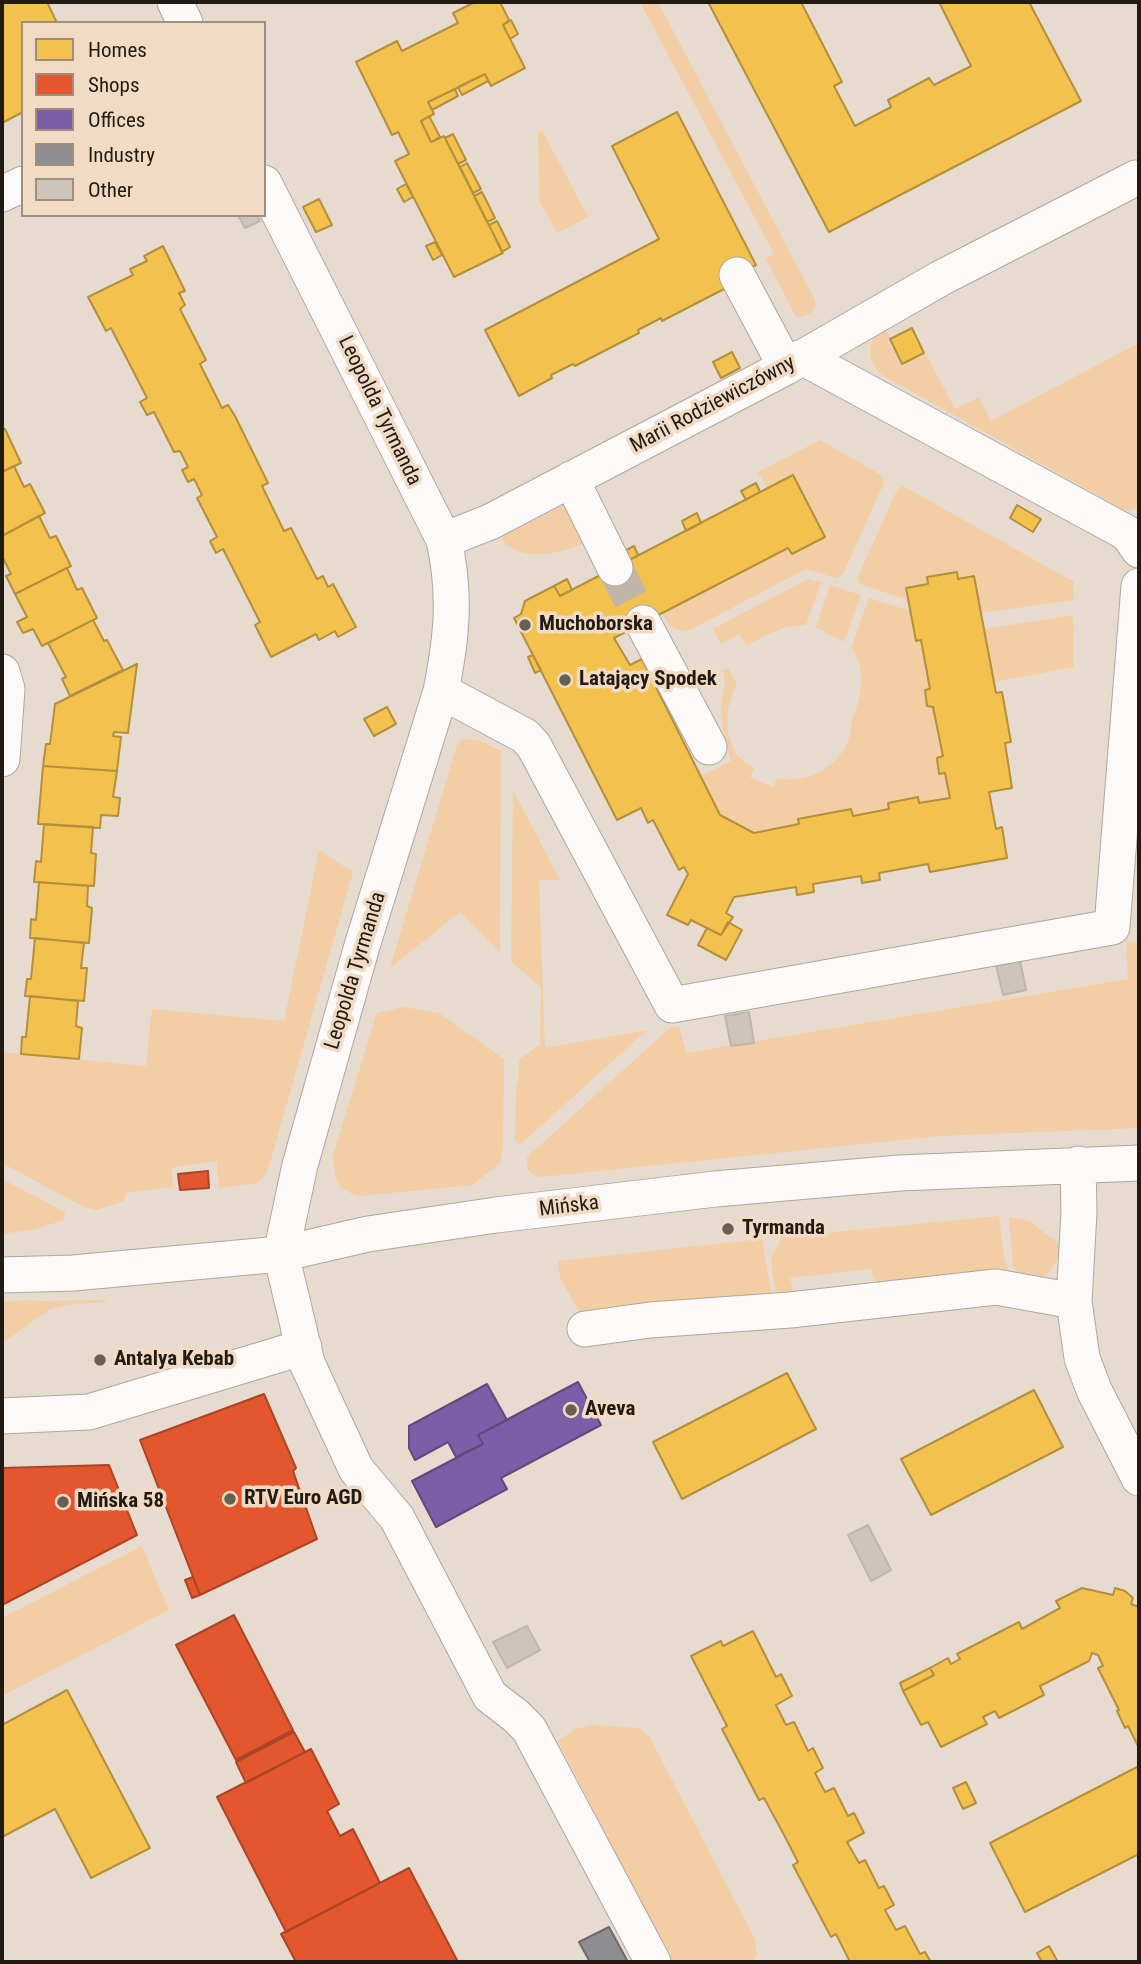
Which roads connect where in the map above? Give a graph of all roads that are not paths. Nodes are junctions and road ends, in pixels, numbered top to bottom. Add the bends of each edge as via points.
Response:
1 (175, 2) edge
2 (184, 21) edge
3 (1136, 178) dead end
4 (21, 185) edge
5 (266, 187) edge
6 (2, 194) edge
7 (737, 275) dead end
8 (794, 362) junction
9 (571, 479) junction
10 (1135, 535) edge
11 (444, 540) junction
12 (615, 568) tunnel mouth
13 (1139, 586) edge
14 (643, 623) tunnel mouth
15 (2, 672) edge
16 (441, 691) junction
17 (709, 747) dead end
18 (2, 759) edge
19 (1139, 1163) edge
20 (1078, 1164) junction
21 (281, 1254) junction
22 (2, 1275) edge
23 (1074, 1301) junction
24 (584, 1329) dead end
25 (304, 1347) junction
26 (2, 1416) edge
27 (1139, 1478) edge
28 (653, 1962) edge

1 - 2 street
3 - 8 street via 941,278
4 - 6 street
5 - 11 street, Leopolda Tyrmanda
7 - 8 street
8 - 9 street, Marii Rodziewiczówny
8 - 10 street, Marii Rodziewiczówny
9 - 11 street, Marii Rodziewiczówny via 490,522
9 - 12 street
11 - 16 street, Leopolda Tyrmanda via 452,608
13 - 16 street via 1112,927 672,1005 534,746 525,736
14 - 17 street
15 - 18 street via 7,689
16 - 21 street, Leopolda Tyrmanda via 362,946 300,1165
19 - 20 street, Mińska
20 - 21 street, Mińska via 715,1189 368,1234
20 - 23 street
21 - 22 street, Mińska
21 - 25 street
23 - 24 street via 996,1287
23 - 27 street via 1082,1358
25 - 26 street via 89,1412
25 - 28 street via 307,1363 356,1469 397,1518 490,1696 529,1729

